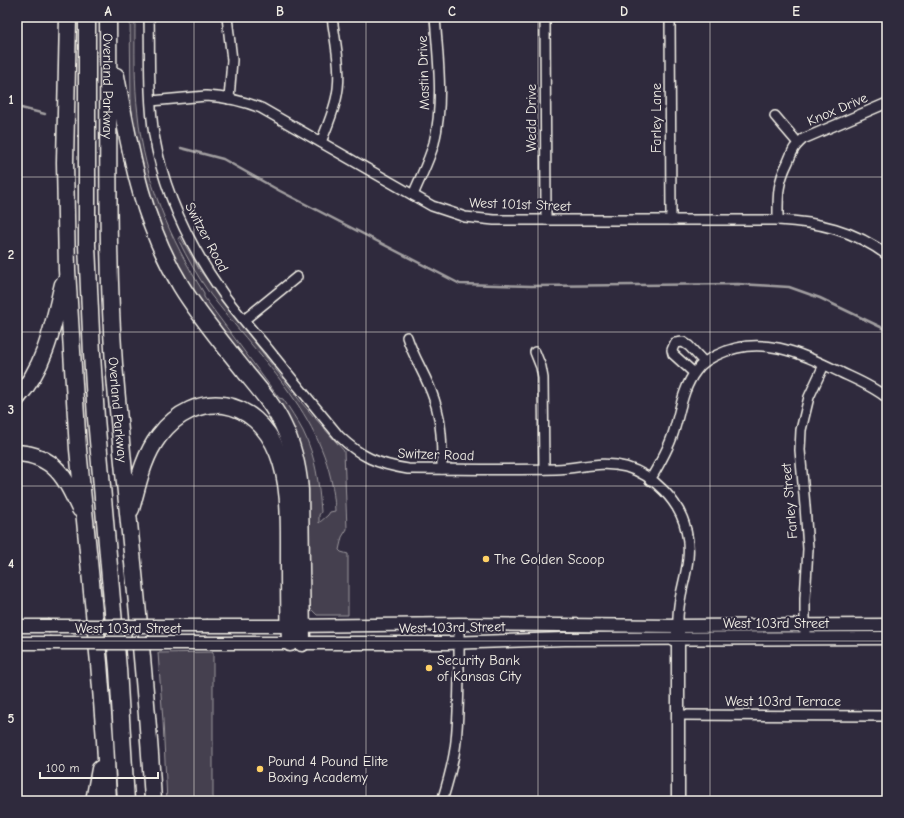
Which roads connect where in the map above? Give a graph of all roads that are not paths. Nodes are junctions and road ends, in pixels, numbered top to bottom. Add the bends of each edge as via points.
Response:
1 (68, 17) edge
2 (87, 17) edge
3 (108, 17) edge
4 (150, 17) edge
5 (227, 17) edge
6 (332, 17) edge
7 (435, 17) edge
8 (545, 17) edge
9 (670, 17) edge
10 (108, 37) junction
11 (229, 99) junction
12 (151, 101) junction
13 (887, 102) edge
14 (775, 116) dead end
15 (321, 142) junction
16 (798, 143) junction
17 (413, 195) junction
18 (546, 220) junction
19 (671, 220) junction
20 (778, 220) junction
21 (887, 255) edge
22 (67, 270) junction
23 (297, 277) dead end
24 (244, 320) junction
25 (407, 337) dead end
26 (535, 352) dead end
27 (704, 362) junction
28 (824, 365) junction
29 (694, 373) junction
30 (17, 398) edge
31 (887, 398) edge
32 (17, 453) edge
33 (442, 469) junction
34 (544, 469) junction
35 (650, 480) junction
36 (85, 518) junction
37 (128, 518) junction
38 (459, 624) junction
39 (805, 625) junction
40 (887, 625) edge
41 (17, 626) edge
42 (295, 626) junction
43 (678, 626) junction
44 (805, 638) junction
45 (887, 638) edge
46 (678, 639) junction
47 (17, 643) edge
48 (296, 643) junction
49 (459, 643) junction
50 (678, 715) junction
51 (887, 716) edge
52 (105, 740) junction
53 (94, 801) edge
54 (108, 801) edge
55 (126, 801) edge
56 (153, 801) edge
57 (442, 801) edge
58 (678, 801) edge

1 - 22 highway via 65,162
2 - 55 highway, Overland Parkway via 87,245 91,339
3 - 10 highway, Overland Parkway
4 - 12 street, Switzer Road
5 - 11 street via 232,60
6 - 15 street via 339,84 332,114
7 - 17 street, Mastin Drive via 440,83 439,113 432,149
8 - 18 street, Wedd Drive
9 - 19 street, Farley Lane
10 - 37 highway, Overland Parkway via 111,301
10 - 42 highway via 132,161 144,204 160,245 192,304 266,397 283,426 294,454 300,490
11 - 12 street, West 101st Street via 206,96
11 - 15 street, West 101st Street via 261,108
12 - 24 street, Switzer Road via 154,136 176,211 207,271
13 - 16 street, Knox Drive
14 - 16 street, Knox Drive
15 - 17 street, West 101st Street
16 - 20 street, Knox Drive via 781,176 778,189
17 - 18 street, West 101st Street via 445,211 465,217
18 - 19 street, West 101st Street
19 - 20 street, West 101st Street
20 - 21 street, West 101st Street via 806,222 849,233
22 - 30 highway via 44,352 35,375
22 - 36 highway via 78,450
23 - 24 street
24 - 33 street, Switzer Road via 338,436 352,448 364,456 390,466
25 - 33 street via 411,351 428,382 440,419
26 - 34 street via 543,378
27 - 28 street via 732,349 760,345 798,353
27 - 29 street
27 - 29 street via 683,342 675,343 673,354
28 - 31 street
28 - 39 street, Farley Street via 809,397 801,430 800,450 808,549
29 - 35 street via 683,397 673,436
32 - 36 highway via 35,456 55,467 67,481
33 - 34 street, Switzer Road
34 - 35 street, Switzer Road via 597,463 611,464 626,467
35 - 43 street, Switzer Road via 663,489 678,508 689,542 689,559 677,612
36 - 52 highway
37 - 42 highway via 144,463 159,436 173,420 188,410 208,405 225,405 249,415 272,440 284,472 289,507
37 - 56 highway, Overland Parkway via 149,728
38 - 42 main road, West 103rd Street
38 - 43 main road, West 103rd Street
38 - 49 street
39 - 40 main road, West 103rd Street
39 - 43 main road, West 103rd Street
39 - 44 street, Farley Street
41 - 42 main road, West 103rd Street, bridge
42 - 48 highway
43 - 46 main road
44 - 45 main road, West 103rd Street
44 - 46 main road, West 103rd Street
46 - 49 main road, West 103rd Street via 565,639
46 - 50 main road
47 - 48 main road, West 103rd Street, bridge
48 - 49 main road, West 103rd Street
49 - 57 street via 456,742
50 - 51 street, West 103rd Terrace
50 - 58 main road
52 - 53 highway
52 - 54 highway

